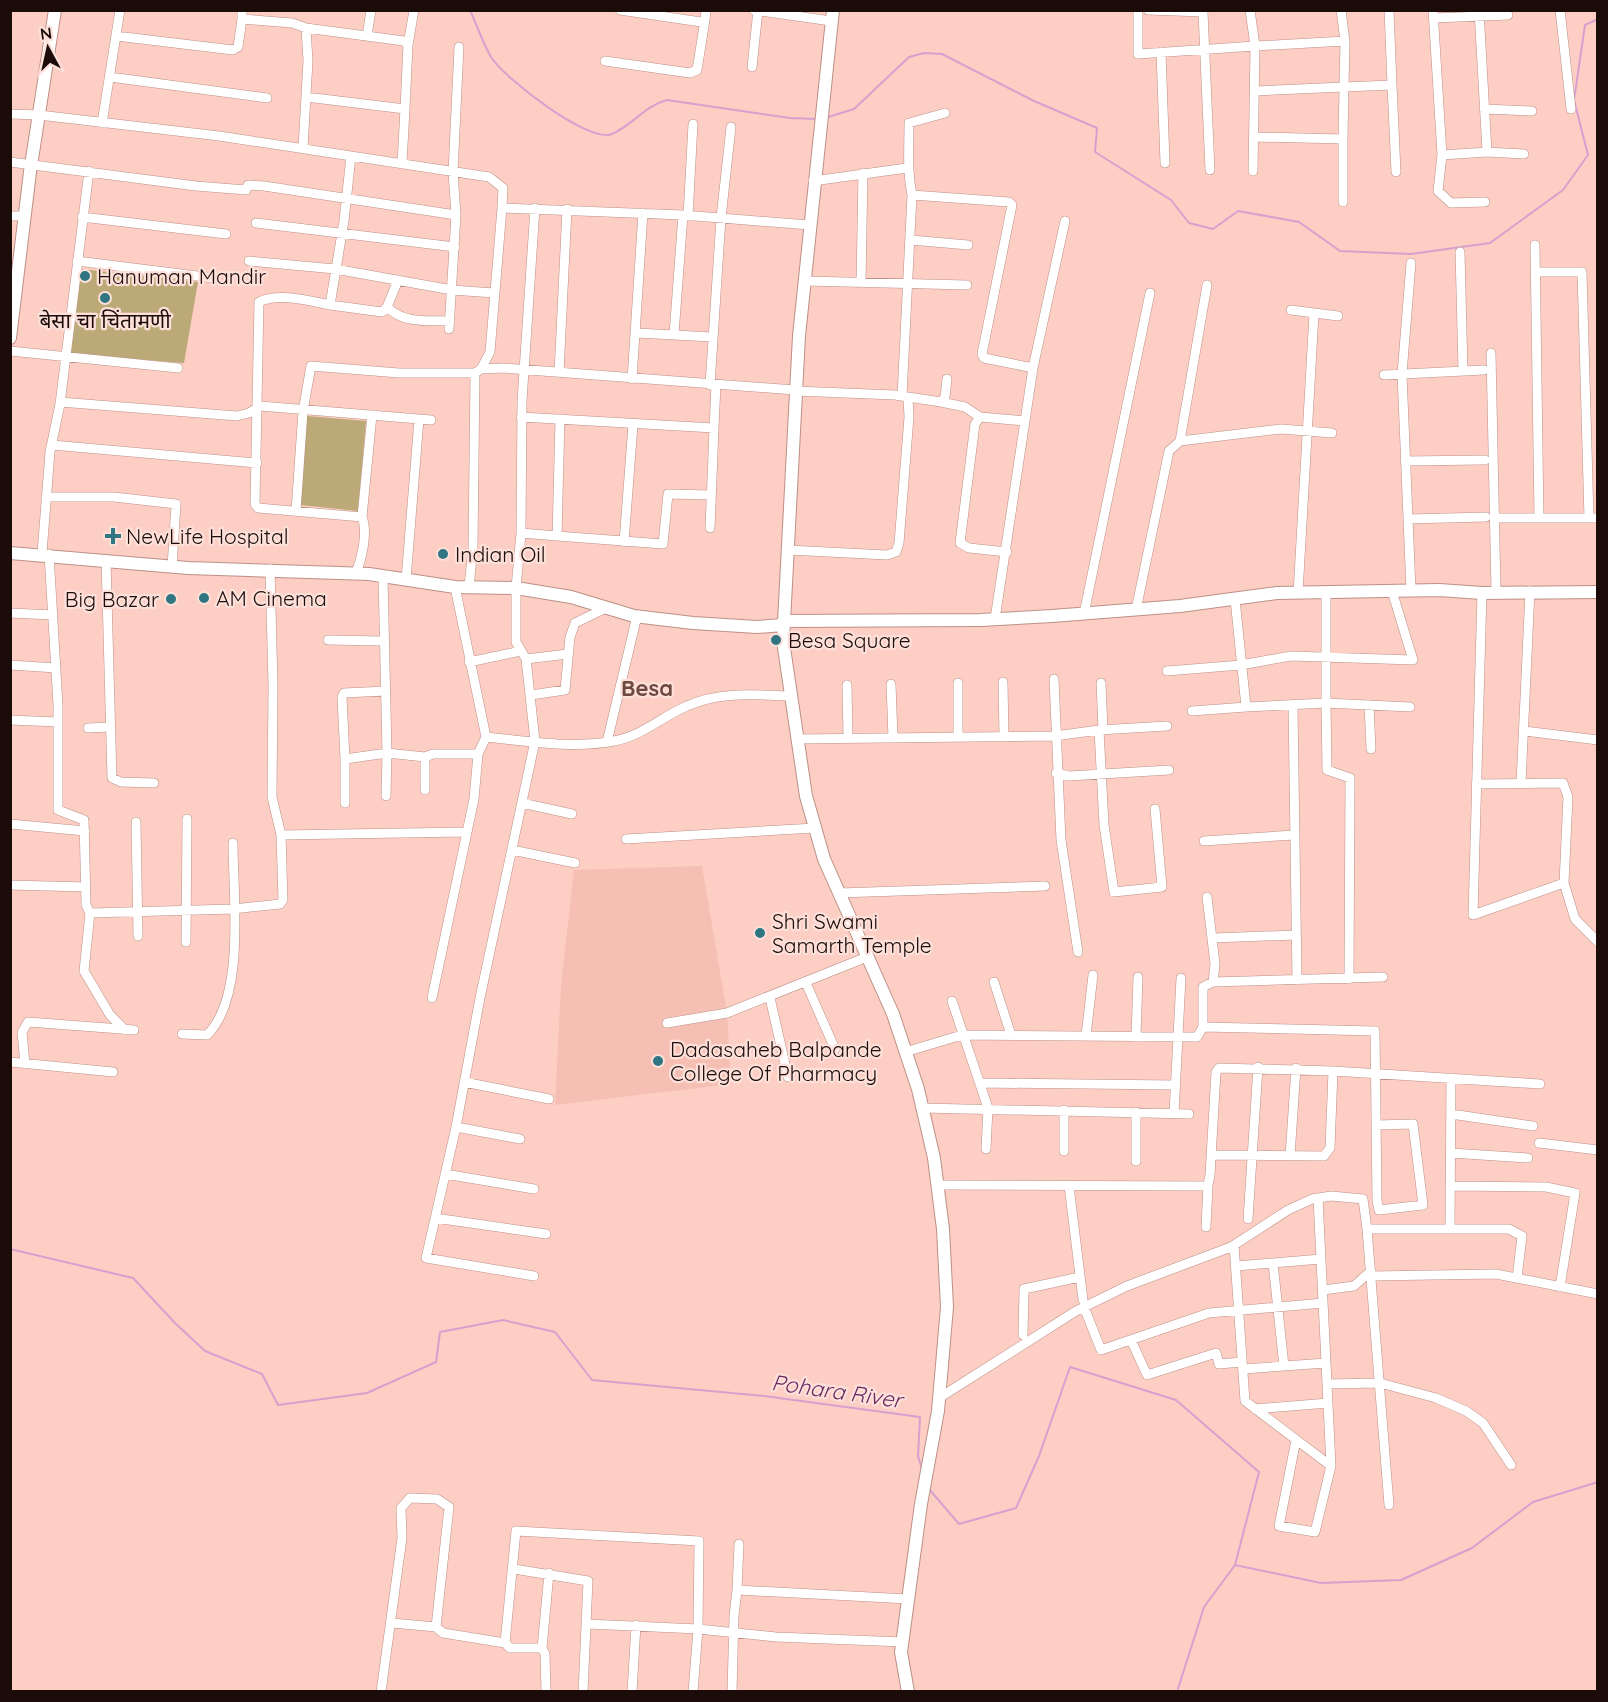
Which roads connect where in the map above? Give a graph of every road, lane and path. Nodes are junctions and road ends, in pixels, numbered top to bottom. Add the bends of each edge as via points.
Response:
1 (55, 10) edge
2 (120, 10) edge
3 (280, 10) edge
4 (371, 10) edge
5 (414, 10) edge
6 (620, 10) edge
7 (1138, 10) edge
8 (1250, 10) edge
9 (1341, 10) edge
10 (1389, 10) edge
11 (1560, 10) edge
12 (757, 11) edge
13 (1154, 11) edge
14 (1433, 14) edge
15 (1479, 14) edge
16 (242, 15) edge
17 (705, 15) edge
18 (1508, 15) dead end
19 (832, 16) edge
20 (279, 22) junction
21 (306, 28) junction
22 (116, 36) junction
23 (367, 36) junction
24 (1345, 41) junction
25 (408, 45) junction
26 (1255, 46) junction
27 (459, 47) dead end
28 (1205, 49) junction
29 (1161, 52) junction
30 (605, 61) dead end
31 (752, 67) dead end
32 (110, 77) junction
33 (1392, 85) junction
34 (1344, 87) junction
35 (1254, 91) junction
36 (306, 97) junction
37 (267, 98) dead end
38 (405, 109) junction
39 (1484, 109) junction
40 (1570, 109) dead end
41 (1532, 111) dead end
42 (945, 113) dead end
43 (10, 114) edge
44 (39, 115) junction
45 (102, 123) junction
46 (693, 124) dead end
47 (731, 127) dead end
48 (1254, 137) junction
49 (1343, 139) junction
50 (303, 148) junction
51 (1487, 152) junction
52 (1524, 154) dead end
53 (1442, 155) junction
54 (351, 156) junction
55 (10, 162) edge
56 (32, 163) junction
57 (1165, 163) dead end
58 (402, 164) junction
59 (907, 168) junction
60 (1210, 170) dead end
61 (89, 171) junction
62 (1253, 171) dead end
63 (453, 172) junction
64 (1396, 172) dead end
65 (863, 173) junction
66 (813, 181) junction
67 (912, 195) junction
68 (345, 199) junction
69 (1343, 202) dead end
70 (1485, 202) dead end
71 (502, 208) junction
72 (535, 208) junction
73 (567, 209) junction
74 (643, 213) junction
75 (456, 214) junction
76 (686, 215) junction
77 (10, 216) edge
78 (25, 216) junction
79 (82, 217) junction
80 (721, 218) junction
81 (1065, 221) dead end
82 (256, 223) dead end
83 (809, 225) junction
84 (341, 233) junction
85 (226, 234) dead end
86 (911, 240) junction
87 (968, 244) dead end
88 (1535, 245) dead end
89 (455, 247) junction
90 (1460, 252) dead end
91 (77, 261) junction
92 (249, 261) dead end
93 (1412, 263) dead end
94 (15, 268) edge
95 (335, 269) junction
96 (1536, 272) junction
97 (213, 278) dead end
98 (398, 280) junction
99 (804, 281) junction
100 (861, 283) junction
101 (906, 284) junction
102 (967, 285) dead end
103 (1207, 285) dead end
104 (452, 290) junction
105 (494, 293) junction
106 (1150, 293) dead end
107 (330, 305) junction
108 (387, 307) junction
109 (1291, 310) dead end
110 (1314, 314) junction
111 (1338, 316) dead end
112 (637, 333) junction
113 (674, 334) junction
114 (712, 337) junction
115 (10, 338) edge
116 (10, 351) edge
117 (1491, 353) dead end
118 (64, 357) junction
119 (178, 368) dead end
120 (1033, 368) junction
121 (524, 370) junction
122 (1484, 370) dead end
123 (478, 371) junction
124 (1463, 371) junction
125 (559, 373) junction
126 (1402, 374) junction
127 (1384, 375) dead end
128 (632, 379) junction
129 (947, 379) dead end
130 (713, 385) junction
131 (795, 391) junction
132 (905, 397) junction
133 (60, 402) junction
134 (942, 402) junction
135 (258, 407) junction
136 (303, 411) junction
137 (372, 415) junction
138 (521, 417) junction
139 (980, 417) junction
140 (418, 419) junction
141 (431, 420) dead end
142 (560, 420) junction
143 (1025, 421) junction
144 (633, 425) junction
145 (714, 428) junction
146 (1307, 431) junction
147 (1332, 433) dead end
148 (1180, 441) junction
149 (52, 445) junction
150 (1485, 460) dead end
151 (1406, 461) junction
152 (257, 463) junction
153 (711, 495) junction
154 (46, 497) junction
155 (296, 511) junction
156 (362, 517) junction
157 (1491, 518) junction
158 (1539, 518) junction
159 (1593, 518) edge
160 (1408, 519) junction
161 (710, 528) dead end
162 (520, 533) junction
163 (556, 536) junction
164 (624, 542) junction
165 (788, 550) junction
166 (1007, 552) junction
167 (10, 553) edge
168 (45, 554) junction
169 (106, 560) junction
170 (172, 567) junction
171 (270, 569) junction
172 (356, 573) junction
173 (383, 576) junction
174 (406, 580) junction
175 (455, 587) junction
176 (468, 587) junction
177 (516, 588) junction
178 (1411, 590) junction
179 (1392, 591) junction
180 (1530, 591) junction
181 (1298, 592) junction
182 (1496, 592) junction
183 (1598, 592) edge
184 (1326, 593) junction
185 (1482, 593) junction
186 (1235, 599) junction
187 (606, 608) junction
188 (1136, 610) junction
189 (10, 614) edge
190 (1084, 614) junction
191 (53, 615) junction
192 (637, 616) junction
193 (995, 620) junction
194 (783, 623) junction
195 (328, 640) dead end
196 (382, 641) junction
197 (568, 654) junction
198 (524, 655) junction
199 (1326, 657) junction
200 (469, 662) junction
201 (10, 665) edge
202 (1241, 665) junction
203 (56, 668) junction
204 (1167, 671) dead end
205 (1054, 679) dead end
206 (1003, 682) dead end
207 (958, 683) dead end
208 (1101, 683) dead end
209 (891, 684) dead end
210 (847, 685) dead end
211 (386, 691) junction
212 (531, 695) junction
213 (791, 696) junction
214 (1326, 703) junction
215 (1293, 705) junction
216 (1369, 705) junction
217 (1246, 707) junction
218 (1410, 707) dead end
219 (1192, 711) dead end
220 (10, 720) edge
221 (58, 722) junction
222 (1167, 726) dead end
223 (110, 727) junction
224 (88, 728) dead end
225 (1101, 730) junction
226 (1524, 731) junction
227 (1055, 736) junction
228 (486, 737) junction
229 (958, 737) junction
230 (1004, 737) junction
231 (848, 738) junction
232 (893, 738) junction
233 (797, 739) junction
234 (1598, 740) edge
235 (535, 741) junction
236 (607, 742) junction
237 (1371, 749) dead end
238 (387, 753) junction
239 (478, 754) junction
240 (425, 757) junction
241 (345, 759) junction
242 (1169, 770) dead end
243 (1056, 773) junction
244 (1102, 774) junction
245 (154, 783) dead end
246 (1521, 783) junction
247 (1476, 784) junction
248 (425, 790) dead end
249 (386, 796) dead end
250 (345, 803) dead end
251 (522, 803) junction
252 (1155, 809) dead end
253 (572, 814) dead end
254 (187, 819) dead end
255 (136, 822) dead end
256 (10, 824) edge
257 (815, 828) junction
258 (84, 831) junction
259 (465, 832) junction
260 (281, 835) junction
261 (1294, 835) junction
262 (626, 840) dead end
263 (1204, 842) dead end
264 (233, 843) dead end
265 (512, 850) junction
266 (574, 863) dead end
267 (1564, 883) junction
268 (10, 885) edge
269 (1045, 886) dead end
270 (86, 887) junction
271 (839, 893) junction
272 (1207, 897) dead end
273 (233, 909) junction
274 (138, 911) junction
275 (185, 911) junction
276 (90, 913) junction
277 (1296, 935) junction
278 (138, 936) dead end
279 (1213, 938) junction
280 (186, 942) dead end
281 (1598, 942) edge
282 (1078, 952) dead end
283 (867, 957) junction
284 (1093, 975) dead end
285 (1138, 977) dead end
286 (1383, 977) dead end
287 (1181, 978) dead end
288 (1349, 978) junction
289 (1297, 980) junction
290 (994, 982) dead end
291 (1213, 982) junction
292 (806, 983) junction
293 (432, 998) dead end
294 (770, 998) junction
295 (952, 1000) dead end
296 (667, 1023) dead end
297 (1203, 1027) junction
298 (182, 1034) dead end
299 (964, 1035) junction
300 (1011, 1035) junction
301 (1086, 1036) junction
302 (1136, 1037) junction
303 (1178, 1037) junction
304 (835, 1049) dead end
305 (905, 1052) junction
306 (10, 1062) edge
307 (25, 1064) junction
308 (1258, 1067) junction
309 (1296, 1068) junction
310 (1333, 1071) junction
311 (113, 1072) dead end
312 (1375, 1074) junction
313 (788, 1077) dead end
314 (1451, 1078) junction
315 (464, 1082) junction
316 (980, 1083) junction
317 (1540, 1084) dead end
318 (1175, 1085) junction
319 (549, 1099) dead end
320 (922, 1108) junction
321 (988, 1108) junction
322 (1064, 1110) junction
323 (1136, 1112) junction
324 (1174, 1113) junction
325 (1189, 1114) dead end
326 (1451, 1114) junction
327 (1376, 1125) junction
328 (1533, 1126) dead end
329 (456, 1127) junction
330 (520, 1139) dead end
331 (1539, 1143) dead end
332 (986, 1149) dead end
333 (1598, 1150) edge
334 (1064, 1151) dead end
335 (1450, 1153) junction
336 (1212, 1155) junction
337 (1251, 1156) junction
338 (1290, 1156) junction
339 (1528, 1158) dead end
340 (1136, 1161) dead end
341 (445, 1174) junction
342 (938, 1185) junction
343 (1208, 1185) junction
344 (1069, 1186) junction
345 (1450, 1186) junction
346 (534, 1189) dead end
347 (1318, 1198) junction
348 (1363, 1199) junction
349 (1377, 1201) junction
350 (435, 1218) junction
351 (1248, 1219) dead end
352 (1206, 1227) dead end
353 (1367, 1229) junction
354 (1450, 1229) junction
355 (546, 1234) dead end
356 (1234, 1245) junction
357 (1321, 1259) junction
358 (1273, 1263) junction
359 (1236, 1266) junction
360 (1371, 1274) junction
361 (534, 1276) dead end
362 (1080, 1277) junction
363 (1517, 1278) junction
364 (1560, 1287) junction
365 (1323, 1290) junction
366 (1598, 1294) edge
367 (1323, 1303) junction
368 (1084, 1304) junction
369 (1278, 1306) junction
370 (1239, 1310) junction
371 (1023, 1335) dead end
372 (1131, 1340) junction
373 (1326, 1363) junction
374 (1242, 1366) junction
375 (1284, 1366) junction
376 (1380, 1383) junction
377 (1327, 1384) junction
378 (939, 1398) junction
379 (1328, 1403) junction
380 (1255, 1409) junction
381 (1296, 1440) junction
382 (1511, 1465) dead end
383 (1331, 1466) junction
384 (1389, 1505) dead end
385 (739, 1544) dead end
386 (513, 1569) junction
387 (549, 1573) junction
388 (737, 1590) junction
389 (908, 1599) junction
390 (392, 1623) junction
391 (588, 1623) junction
392 (636, 1625) junction
393 (436, 1627) junction
394 (698, 1629) junction
395 (734, 1632) junction
396 (903, 1642) junction
397 (505, 1643) junction
398 (542, 1648) junction
399 (381, 1692) edge
400 (546, 1692) edge
401 (583, 1692) edge
402 (632, 1692) edge
403 (693, 1692) edge
404 (732, 1692) edge
405 (908, 1692) edge

1 - 44 street
2 - 22 street
3 - 20 street
4 - 23 street
5 - 25 street
6 - 17 street via 700,22
7 - 29 street via 1138,54
8 - 26 street
9 - 24 street
10 - 33 street
11 - 40 street
12 - 19 street
12 - 31 street
13 - 28 street via 1203,12
14 - 15 street
14 - 53 street
15 - 18 street
15 - 39 street
16 - 20 street
16 - 22 street via 238,47 233,50
17 - 30 street via 697,70 690,73
19 - 66 street
20 - 21 street
21 - 23 street
21 - 36 street
22 - 32 street
23 - 25 street via 404,41
24 - 26 street
24 - 34 street
25 - 38 street
26 - 28 street
26 - 35 street
27 - 63 street
28 - 29 street
28 - 60 street
29 - 57 street
32 - 37 street
32 - 45 street
33 - 34 street
33 - 64 street
34 - 35 street
34 - 49 street
35 - 48 street
36 - 38 street
36 - 50 street
38 - 58 street
39 - 41 street
39 - 51 street
42 - 59 street via 910,121
43 - 44 street
44 - 45 street
44 - 56 street
45 - 50 street
46 - 76 street
47 - 80 street
48 - 49 street
48 - 62 street
49 - 69 street
50 - 54 street
51 - 52 street
51 - 53 street
53 - 70 street via 1438,191 1451,203
54 - 58 street
54 - 68 street
55 - 56 street
56 - 61 street
56 - 78 street
58 - 63 street
59 - 65 street
59 - 67 street
61 - 68 street via 196,186 246,190 248,185 264,186
61 - 79 street
63 - 71 street via 498,182 503,188
63 - 75 street
65 - 66 street
65 - 100 street
66 - 83 street
67 - 86 street
67 - 120 street via 1009,202 1012,206 982,354 984,358
68 - 75 street
68 - 84 street
71 - 72 street
71 - 105 street
72 - 73 street
72 - 121 street
73 - 74 street
73 - 125 street
74 - 76 street
74 - 112 street
75 - 89 street
76 - 80 street
76 - 113 street
77 - 78 street
78 - 94 street
79 - 85 street
79 - 91 street
80 - 83 street
80 - 114 street
81 - 120 street
82 - 84 street
83 - 99 street
84 - 89 street
84 - 95 street
86 - 87 street
86 - 101 street
88 - 96 street
89 - 104 street
90 - 124 street
91 - 97 street
91 - 118 street
92 - 95 street
93 - 126 street
94 - 115 street
95 - 98 street
95 - 107 street
96 - 158 street
96 - 159 street via 1582,273
98 - 104 street
98 - 108 street
99 - 100 street
99 - 131 street
100 - 101 street
101 - 102 street
101 - 132 street
103 - 148 street
104 - 105 street
104 - 108 street via 449,325 408,320
105 - 123 street via 490,352
106 - 190 street
107 - 108 street via 374,312
107 - 135 street via 289,299 265,298 259,302
109 - 110 street
110 - 111 street
110 - 146 street
112 - 113 street
112 - 128 street
113 - 114 street
114 - 130 street
116 - 118 street
117 - 157 street
118 - 119 street
118 - 133 street
120 - 143 street
121 - 123 street
121 - 125 street
121 - 138 street
122 - 124 street
123 - 136 street via 399,373 311,366
123 - 176 street via 473,548
124 - 126 street
125 - 128 street
126 - 127 street
126 - 151 street
128 - 130 street
129 - 134 street
130 - 131 street
130 - 145 street
131 - 132 street
131 - 165 street
132 - 134 street
132 - 165 street via 909,417 896,552 887,555
133 - 135 street via 237,416
133 - 149 street
134 - 139 street via 965,406
135 - 136 street
135 - 152 street
136 - 137 street
136 - 155 street
137 - 140 street
137 - 156 street
138 - 142 street
138 - 162 street
139 - 143 street
139 - 166 street via 975,424 960,543 969,548
140 - 141 street
140 - 174 street
142 - 144 street
142 - 163 street
143 - 166 street
144 - 145 street
144 - 164 street
145 - 153 street
146 - 147 street
146 - 148 street via 1281,429
146 - 181 street
148 - 188 street via 1169,451
149 - 152 street
149 - 154 street
150 - 151 street
151 - 160 street
152 - 155 street via 258,508
153 - 161 street
153 - 164 street via 668,494 663,544
154 - 168 street
154 - 170 street via 176,504
155 - 156 street
156 - 172 street via 362,549
157 - 158 street
157 - 160 street
157 - 182 street
158 - 159 street
160 - 178 street
162 - 163 street
162 - 177 street
163 - 164 street
165 - 194 street
166 - 193 street
167 - 168 street
168 - 169 street
168 - 191 street
169 - 170 street
169 - 223 street
170 - 171 street
171 - 172 street
171 - 260 street via 272,797
172 - 173 street
173 - 174 street
173 - 196 street
174 - 175 street
175 - 176 street
175 - 200 street
176 - 177 street
177 - 187 street via 571,597
177 - 198 street via 516,642
178 - 179 street
178 - 185 street
179 - 184 street
179 - 199 street via 1413,660
180 - 182 street
180 - 183 street
180 - 226 street
181 - 184 street
181 - 186 street
182 - 185 street
184 - 199 street
185 - 247 street
186 - 188 street
186 - 202 street
187 - 192 street
187 - 197 street via 575,623
188 - 190 street
189 - 191 street
190 - 193 street
191 - 203 street
192 - 194 street via 757,627
192 - 236 street
193 - 194 street
194 - 213 street
195 - 196 street
196 - 211 street
197 - 198 street
197 - 212 street via 565,690
198 - 200 street
198 - 212 street
199 - 202 street via 1291,656
199 - 214 street
200 - 228 street
201 - 203 street
202 - 204 street
202 - 217 street
203 - 221 street
205 - 227 street
206 - 230 street
207 - 229 street
208 - 225 street
209 - 232 street
210 - 231 street
211 - 238 street
211 - 241 street via 344,693
212 - 235 street
213 - 233 street
213 - 236 street via 713,698 689,704 642,733
214 - 215 street
214 - 216 street
214 - 288 street via 1327,770 1350,778
215 - 217 street
215 - 261 street
216 - 218 street
216 - 237 street
217 - 219 street
220 - 221 street
221 - 258 street via 58,810 84,820
222 - 225 street
223 - 224 street
223 - 245 street via 112,778
225 - 227 street
225 - 244 street
226 - 234 street
226 - 246 street
227 - 230 street
227 - 243 street
228 - 235 street
228 - 239 street
229 - 230 street
229 - 232 street
231 - 232 street
231 - 233 street
233 - 257 street
235 - 236 street via 588,745
235 - 251 street
238 - 240 street
238 - 241 street
238 - 249 street
239 - 240 street
239 - 259 street via 474,799
240 - 248 street
241 - 250 street
242 - 244 street
243 - 244 street
243 - 282 street via 1061,840
244 - 252 street via 1104,825 1114,892 1162,886
246 - 247 street
246 - 267 street via 1563,783 1566,787
247 - 267 street via 1473,915
251 - 253 street
251 - 265 street
254 - 275 street
255 - 274 street
256 - 258 street
257 - 262 street
257 - 271 street
258 - 270 street
259 - 260 street
259 - 293 street
260 - 273 street via 283,900 280,904
261 - 263 street
261 - 277 street
264 - 273 street
265 - 266 street
265 - 315 street
267 - 281 street via 1575,919
268 - 270 street
269 - 271 street
270 - 276 street
271 - 283 street
272 - 279 street
273 - 275 street
273 - 298 street via 234,962 224,1011 207,1035
274 - 275 street
274 - 276 street
274 - 278 street
275 - 280 street
276 - 307 street via 84,972 110,1015 130,1030 28,1022 22,1032
277 - 279 street
277 - 289 street
279 - 291 street
283 - 292 street
283 - 305 street
284 - 301 street
285 - 302 street
286 - 288 street
287 - 303 street
288 - 289 street
289 - 291 street
290 - 300 street
291 - 297 street via 1203,987
292 - 294 street
292 - 304 street
294 - 296 street via 727,1014
294 - 313 street
295 - 299 street
297 - 303 street via 1197,1037
297 - 312 street via 1375,1031
299 - 300 street
299 - 305 street
299 - 316 street
300 - 301 street
301 - 302 street
302 - 303 street
303 - 318 street
305 - 320 street
306 - 307 street
307 - 311 street
308 - 309 street
308 - 336 street via 1222,1067 1216,1072
308 - 337 street
309 - 310 street
309 - 338 street
310 - 312 street
310 - 338 street via 1330,1148 1324,1156
312 - 314 street
312 - 327 street
314 - 317 street
314 - 326 street
315 - 319 street
315 - 329 street
316 - 318 street
316 - 321 street
318 - 324 street
320 - 321 street
320 - 342 street
321 - 322 street
321 - 332 street
322 - 323 street
322 - 334 street
323 - 324 street
323 - 340 street
324 - 325 street
326 - 328 street
326 - 335 street
327 - 349 street
327 - 349 street via 1413,1124 1423,1205 1379,1210
329 - 330 street
329 - 341 street
331 - 333 street
335 - 339 street
335 - 345 street
336 - 337 street
336 - 343 street
337 - 338 street
337 - 351 street
341 - 346 street
341 - 350 street
342 - 344 street
342 - 378 street via 947,1307
343 - 344 street
343 - 352 street
344 - 362 street
345 - 354 street
345 - 364 street via 1546,1187 1575,1193
347 - 348 street
347 - 356 street via 1288,1210
347 - 357 street
348 - 349 street
348 - 353 street
350 - 355 street
350 - 361 street via 426,1258
353 - 354 street
353 - 360 street
354 - 363 street via 1509,1229 1522,1236
356 - 359 street
356 - 368 street
357 - 358 street
357 - 365 street
358 - 359 street
358 - 369 street
359 - 370 street
360 - 363 street via 1496,1274
360 - 365 street via 1354,1286
360 - 376 street
362 - 368 street
362 - 371 street via 1024,1288
363 - 364 street
364 - 366 street
365 - 367 street
367 - 369 street
367 - 373 street
368 - 372 street via 1101,1350
368 - 378 street
369 - 370 street
369 - 375 street
370 - 372 street via 1209,1313
370 - 374 street
372 - 374 street via 1147,1375 1216,1353 1219,1364
373 - 375 street
373 - 377 street
374 - 375 street
374 - 380 street via 1245,1401
376 - 377 street
376 - 382 street via 1437,1398 1466,1411 1483,1423
376 - 384 street
377 - 379 street
378 - 389 street
379 - 380 street
379 - 383 street
380 - 381 street
381 - 383 street
381 - 383 street via 1279,1526 1315,1532
385 - 388 street
386 - 387 street
386 - 394 street via 516,1531 699,1541
386 - 397 street
387 - 391 street via 588,1581
387 - 398 street
388 - 389 street
388 - 395 street
389 - 396 street
390 - 393 street
390 - 393 street via 402,1508 410,1498 437,1499 449,1507
390 - 399 street
391 - 392 street
391 - 401 street
392 - 394 street
392 - 402 street
393 - 397 street via 443,1633
394 - 395 street
394 - 403 street
395 - 396 street
395 - 404 street
396 - 405 street
397 - 398 street via 510,1648
398 - 400 street via 546,1654

